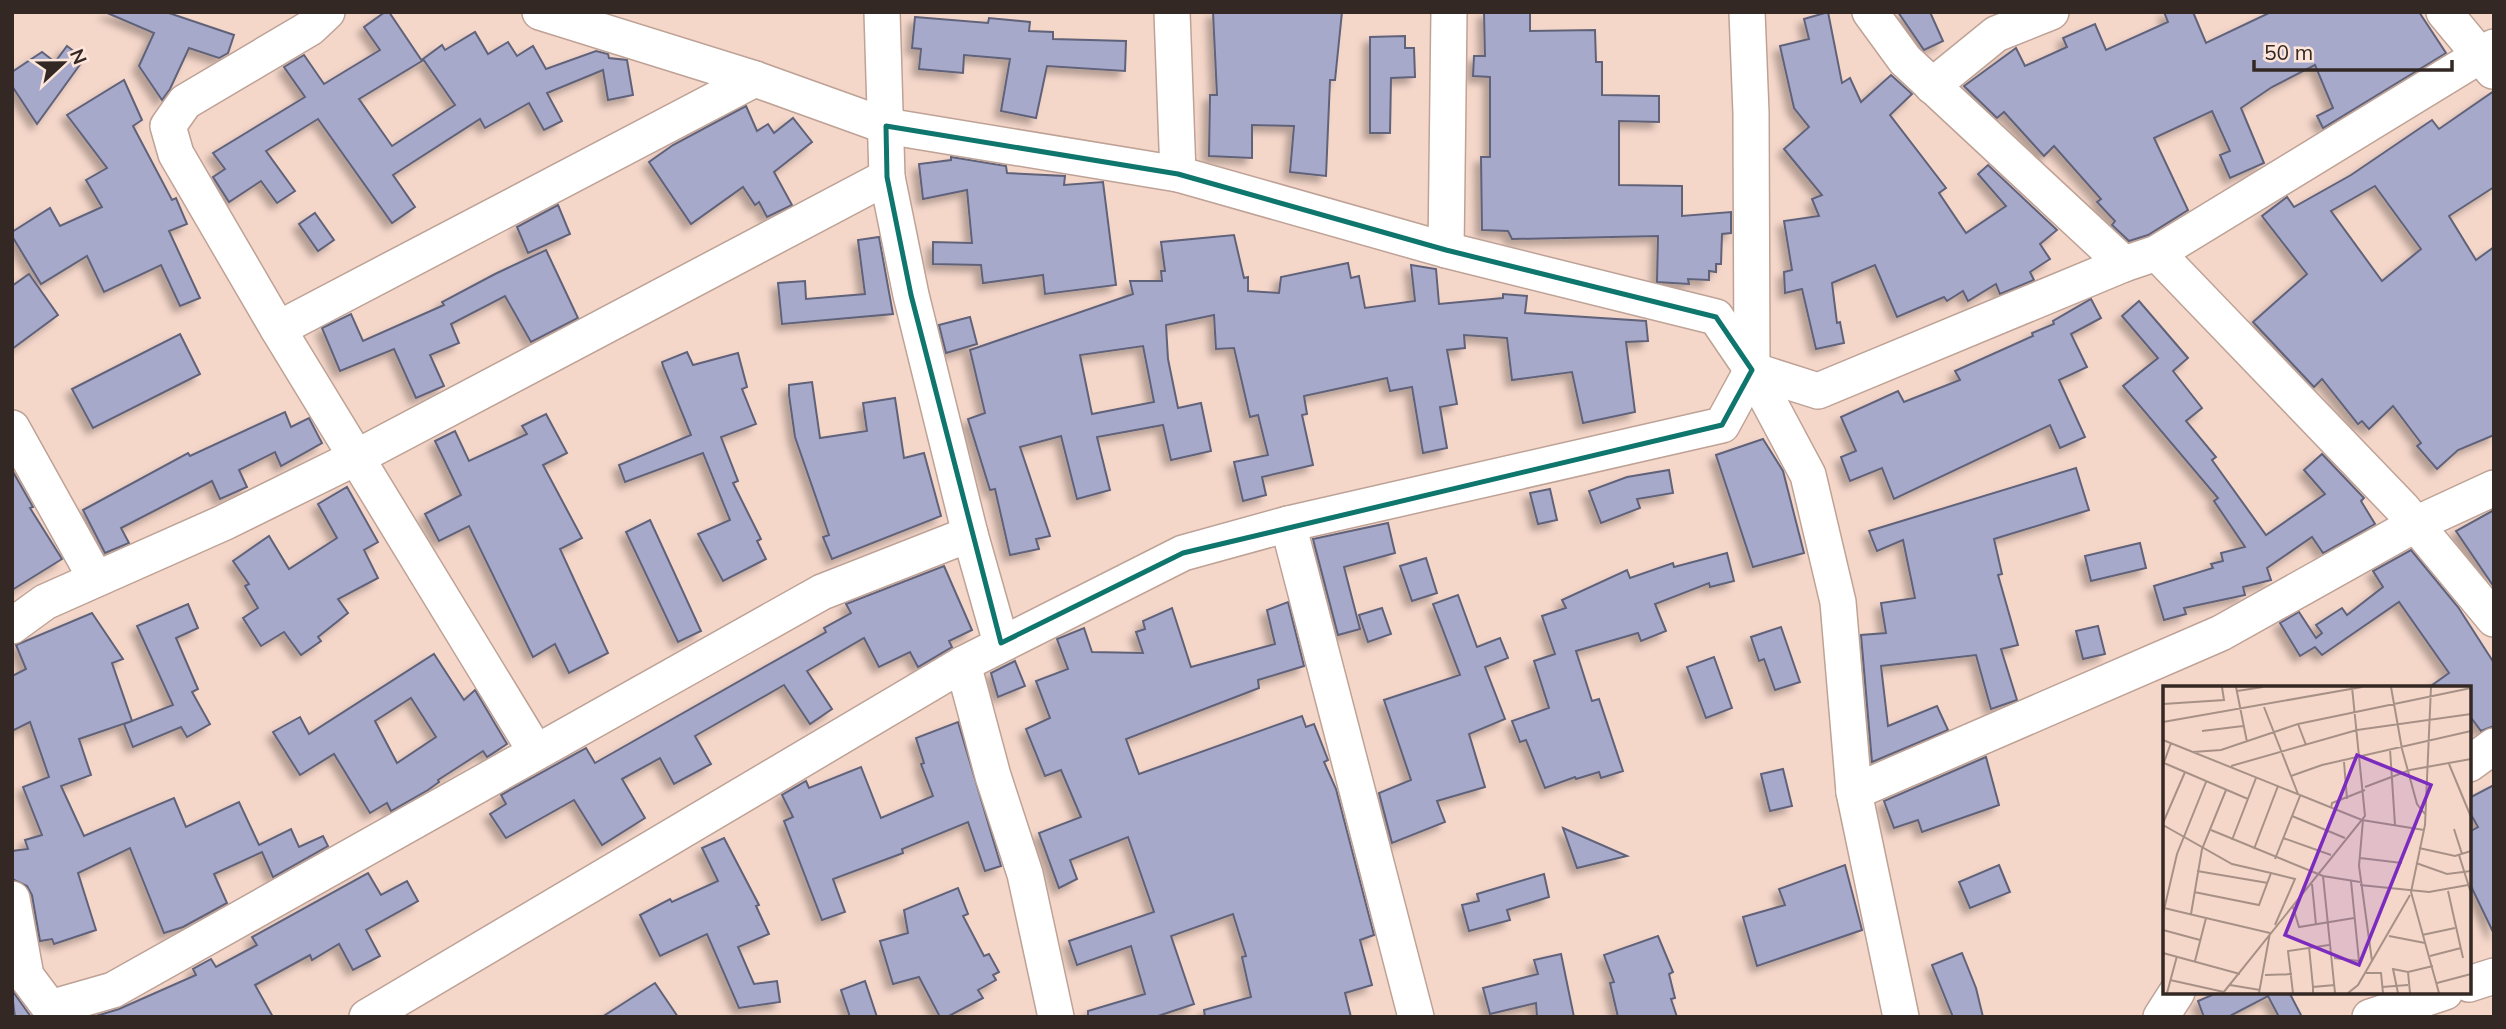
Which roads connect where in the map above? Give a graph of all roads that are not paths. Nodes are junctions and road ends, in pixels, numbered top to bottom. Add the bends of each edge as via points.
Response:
1 (327, 12) edge
2 (540, 12) edge
3 (882, 12) edge
4 (1172, 12) edge
5 (1449, 12) edge
6 (1747, 12) edge
7 (1870, 12) edge
8 (2051, 12) edge
9 (2444, 12) edge
10 (2489, 58) edge
11 (755, 79) junction
12 (1932, 86) junction
13 (886, 126) junction
14 (1178, 174) junction
15 (887, 177) junction
16 (1446, 250) junction
17 (2158, 253) junction
18 (2124, 264) junction
19 (278, 329) junction
20 (1752, 370) junction
21 (12, 428) edge
22 (357, 457) junction
23 (2494, 488) edge
24 (1288, 524) junction
25 (2416, 524) junction
26 (970, 534) junction
27 (96, 579) junction
28 (2494, 619) edge
29 (12, 626) edge
30 (1001, 643) junction
31 (963, 664) junction
32 (2494, 746) edge
33 (536, 752) junction
34 (2471, 763) edge
35 (1854, 792) junction
36 (12, 899) edge
37 (2494, 976) edge
38 (19, 978) edge
39 (2471, 983) edge
40 (2176, 994) edge
41 (2439, 994) edge
42 (367, 1017) edge
43 (1056, 1017) edge
44 (1416, 1017) edge
45 (1900, 1017) edge
46 (2161, 1017) edge
47 (2370, 1017) edge

1 - 19 street via 310,28 185,102 168,126 176,154
2 - 11 street
3 - 13 street
4 - 14 street
5 - 16 street
6 - 20 street
7 - 12 street via 1905,60
8 - 12 street via 1996,34
9 - 10 street
10 - 17 street
11 - 13 street
11 - 19 street
12 - 18 street
13 - 14 street
13 - 15 street
14 - 16 street
15 - 22 street
15 - 26 street
16 - 20 street via 1716,317
17 - 18 street
17 - 25 street
18 - 20 street via 1818,391
19 - 22 street
20 - 24 street via 1722,425
20 - 35 street via 1808,475 1838,602
21 - 27 street
22 - 27 street
22 - 33 street
23 - 25 street
24 - 30 street via 1183,553
24 - 44 street
25 - 28 street
25 - 35 street via 2221,633
26 - 30 street
26 - 33 street via 822,592
27 - 29 street via 45,603
30 - 31 street
31 - 42 street
31 - 43 street via 1025,874
32 - 34 street
33 - 38 street via 113,990 50,1008
35 - 45 street
36 - 38 street
37 - 39 street
40 - 46 street
41 - 47 street

